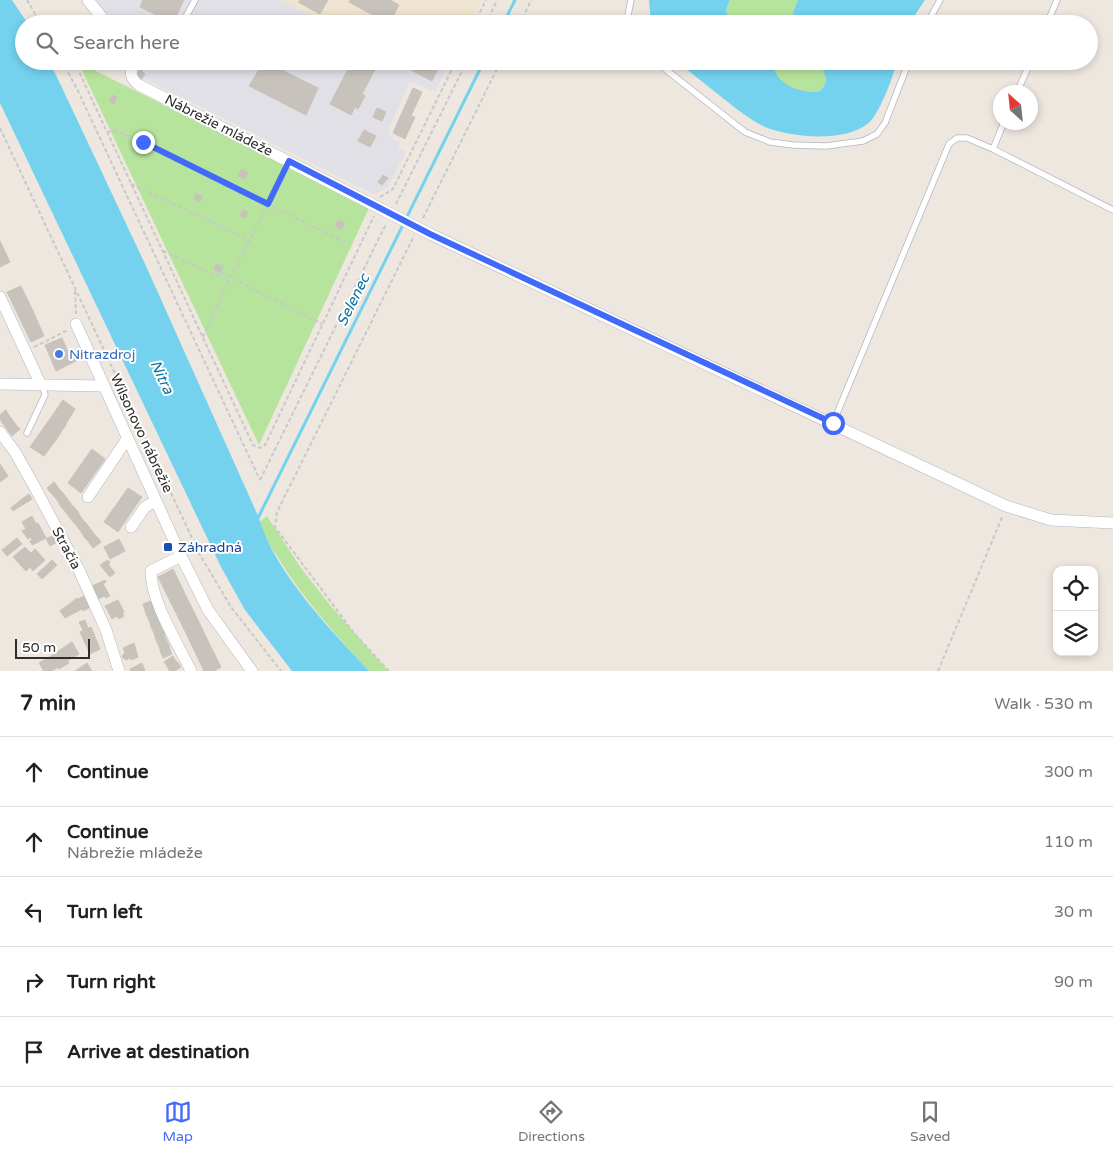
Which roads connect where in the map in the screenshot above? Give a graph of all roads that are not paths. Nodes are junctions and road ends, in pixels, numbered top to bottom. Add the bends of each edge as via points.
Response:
1 (88, 0) edge
2 (194, 0) edge
3 (631, 0) edge
4 (940, 0) edge
5 (1057, 0) edge
6 (100, 15) edge
7 (186, 15) edge
8 (628, 15) edge
9 (932, 15) edge
10 (1051, 15) edge
11 (133, 70) edge
12 (666, 70) edge
13 (906, 70) edge
14 (1027, 70) edge
15 (1020, 85) edge
16 (1001, 130) edge
17 (993, 149) junction
18 (1113, 210) edge
19 (0, 297) edge
20 (76, 324) road end
21 (0, 384) edge
22 (42, 385) junction
23 (102, 386) junction
24 (833, 423) junction
25 (0, 432) edge
26 (27, 434) dead end
27 (127, 439) junction
28 (88, 497) dead end
29 (155, 501) junction
30 (1113, 523) edge
31 (131, 527) dead end
32 (181, 556) junction
33 (248, 670) edge
34 (119, 671) edge
35 (191, 671) edge

1 - 6 street
2 - 7 lane
3 - 8 lane
4 - 9 lane
5 - 10 lane
11 - 24 street, Nábrežie mládeže, bridge via 130,75 139,85 430,234
12 - 13 lane via 745,132 770,142 818,146 863,141 877,134 885,123
14 - 15 lane
16 - 17 lane
17 - 18 lane
17 - 24 lane via 967,138 957,138 949,144
19 - 22 street
20 - 23 street, Wilsonovo nábrežie
21 - 22 street
22 - 23 street
22 - 26 lane via 45,395
23 - 27 street, Wilsonovo nábrežie
24 - 30 street, Nábrežie mládeže via 1006,506 1051,520
25 - 34 street, Stračia via 33,484 79,570 106,630
27 - 28 street, Wilsonovo nábrežie
27 - 29 street, Wilsonovo nábrežie
29 - 31 street, Wilsonovo nábrežie via 145,506
29 - 32 street, Wilsonovo nábrežie
32 - 33 street, Wilsonovo nábrežie via 208,610
32 - 35 street via 151,570 151,582

